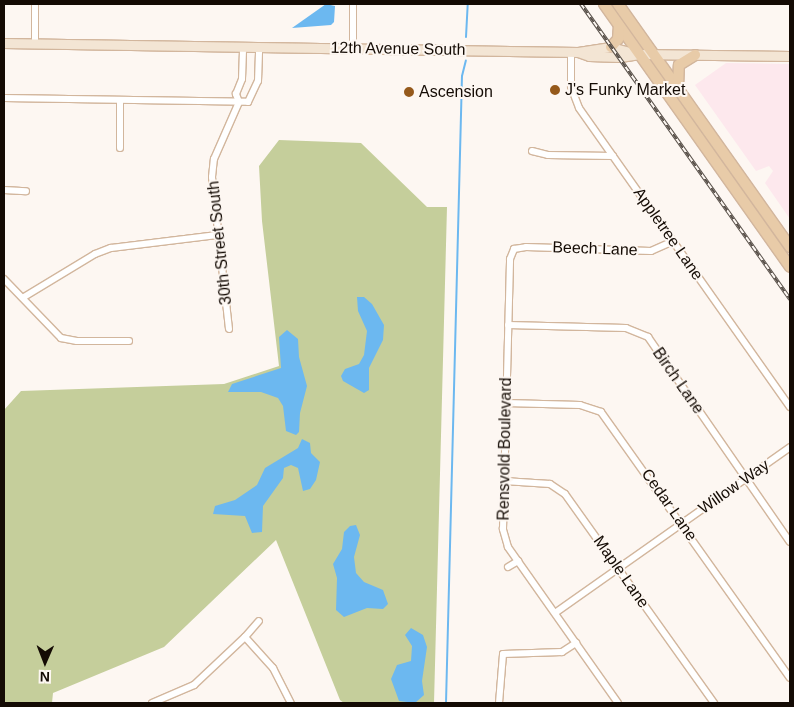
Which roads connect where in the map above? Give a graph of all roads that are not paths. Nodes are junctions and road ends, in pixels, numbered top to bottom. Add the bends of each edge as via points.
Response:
1 (35, 4) edge
2 (353, 4) edge
3 (604, 4) edge
4 (618, 4) edge
5 (619, 26) junction
6 (4, 43) edge
7 (35, 43) junction
8 (242, 47) junction
9 (258, 47) junction
10 (611, 47) junction
11 (353, 48) junction
12 (575, 51) junction
13 (638, 54) junction
14 (652, 54) junction
15 (695, 55) junction
16 (790, 56) edge
17 (678, 90) junction
18 (4, 98) edge
19 (120, 100) junction
20 (239, 102) junction
21 (120, 148) dead end
22 (532, 151) dead end
23 (613, 156) junction
24 (4, 190) edge
25 (26, 190) dead end
26 (217, 235) junction
27 (673, 241) junction
28 (790, 246) edge
29 (514, 249) joint
30 (790, 267) edge
31 (4, 279) edge
32 (24, 297) junction
33 (508, 325) junction
34 (229, 329) dead end
35 (129, 341) dead end
36 (506, 404) junction
37 (790, 407) edge
38 (790, 447) edge
39 (746, 479) junction
40 (504, 481) junction
41 (682, 523) junction
42 (790, 542) edge
43 (518, 561) junction
44 (508, 567) dead end
45 (619, 568) junction
46 (555, 613) junction
47 (259, 621) dead end
48 (245, 637) junction
49 (576, 643) junction
50 (790, 678) edge
51 (155, 703) edge
52 (291, 703) edge
53 (499, 703) edge
54 (618, 703) edge
55 (714, 703) edge

1 - 7 street
2 - 11 street
3 - 5 main road
4 - 14 main road
5 - 10 main road via 618,39
5 - 13 main road
6 - 7 street, 12th Avenue South
7 - 8 street, 12th Avenue South
8 - 9 street, 12th Avenue South
8 - 20 street, 30th Street South via 242,79 236,94
9 - 11 street, 12th Avenue South
9 - 20 street via 258,81 248,102
10 - 12 street
10 - 13 street
11 - 12 street, 12th Avenue South
12 - 13 street, 12th Avenue South via 589,56 632,57
12 - 23 street, Appletree Lane via 574,97
13 - 14 street, 12th Avenue South
13 - 30 main road
14 - 15 street, 12th Avenue South
14 - 17 main road
15 - 16 street, 12th Avenue South
15 - 17 main road via 678,65
17 - 28 main road
18 - 19 street
19 - 20 street
19 - 21 street
20 - 26 street, 30th Street South via 214,159 212,177
22 - 23 street via 548,155
23 - 27 street, Appletree Lane
24 - 25 street
26 - 32 street via 111,248 95,254
26 - 34 street, 30th Street South
27 - 29 street, Beech Lane via 651,251
27 - 37 street, Appletree Lane
29 - 33 street, Rensvold Boulevard via 510,259
31 - 32 street
32 - 35 street via 44,324 61,338
33 - 36 street, Rensvold Boulevard
33 - 39 street, Birch Lane via 626,328 640,332 648,338
36 - 40 street, Rensvold Boulevard
36 - 41 street, Cedar Lane via 580,405 601,412
38 - 39 street, Willow Way
39 - 41 street, Willow Way
39 - 42 street, Birch Lane
40 - 43 street, Rensvold Boulevard via 503,529 508,547
40 - 45 street, Maple Lane via 540,482 558,488
41 - 45 street, Willow Way
41 - 50 street, Cedar Lane
43 - 44 street
43 - 46 street, Rensvold Boulevard
45 - 46 street, Willow Way
45 - 55 street, Maple Lane
46 - 49 street, Rensvold Boulevard
47 - 48 street
48 - 51 street via 194,685
48 - 52 street via 274,668
49 - 53 street via 554,653 503,654
49 - 54 street, Rensvold Boulevard

